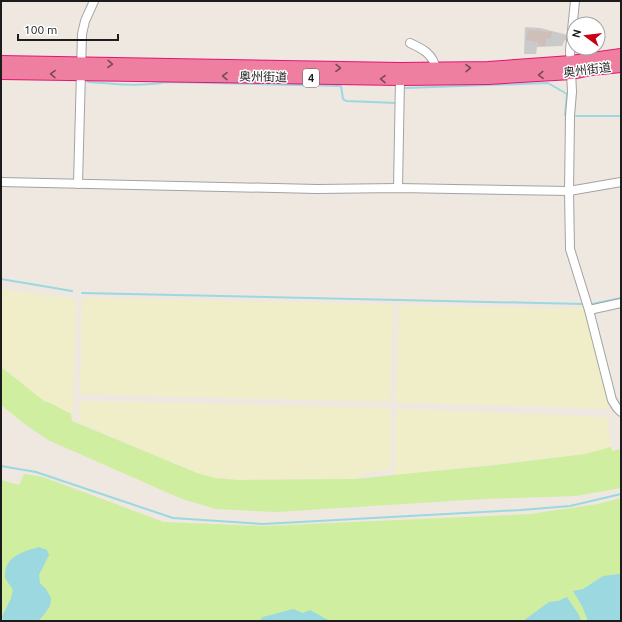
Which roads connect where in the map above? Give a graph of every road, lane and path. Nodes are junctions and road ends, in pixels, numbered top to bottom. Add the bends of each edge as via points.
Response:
1 (94, 1) edge
2 (575, 1) edge
3 (410, 43) dead end
4 (621, 55) edge
5 (1, 62) edge
6 (621, 66) edge
7 (572, 68) junction
8 (80, 69) junction
9 (436, 69) junction
10 (1, 73) edge
11 (400, 79) junction
12 (1, 182) edge
13 (621, 182) edge
14 (78, 184) junction
15 (398, 188) junction
16 (569, 191) junction
17 (621, 303) edge
18 (589, 310) junction
19 (621, 412) edge

1 - 8 street via 82,34
2 - 7 street via 570,50
3 - 9 street via 429,54 435,61
4 - 7 highway, 奥州街道 / 4
5 - 8 highway, 奥州街道 / 4
6 - 7 highway, 奥州街道 / 4
9 -> 7 highway, 奥州街道 / 4
7 -> 11 highway, 奥州街道 / 4 via 488,78
7 - 16 street
8 -> 9 highway, 奥州街道 / 4
8 -> 10 highway, 奥州街道 / 4
11 -> 8 highway, 奥州街道 / 4
8 - 14 street
11 - 15 street
12 - 14 street
13 - 16 street
14 - 15 street via 317,189
15 - 16 street
16 - 18 street via 570,249
17 - 18 street
18 - 19 street via 612,400

